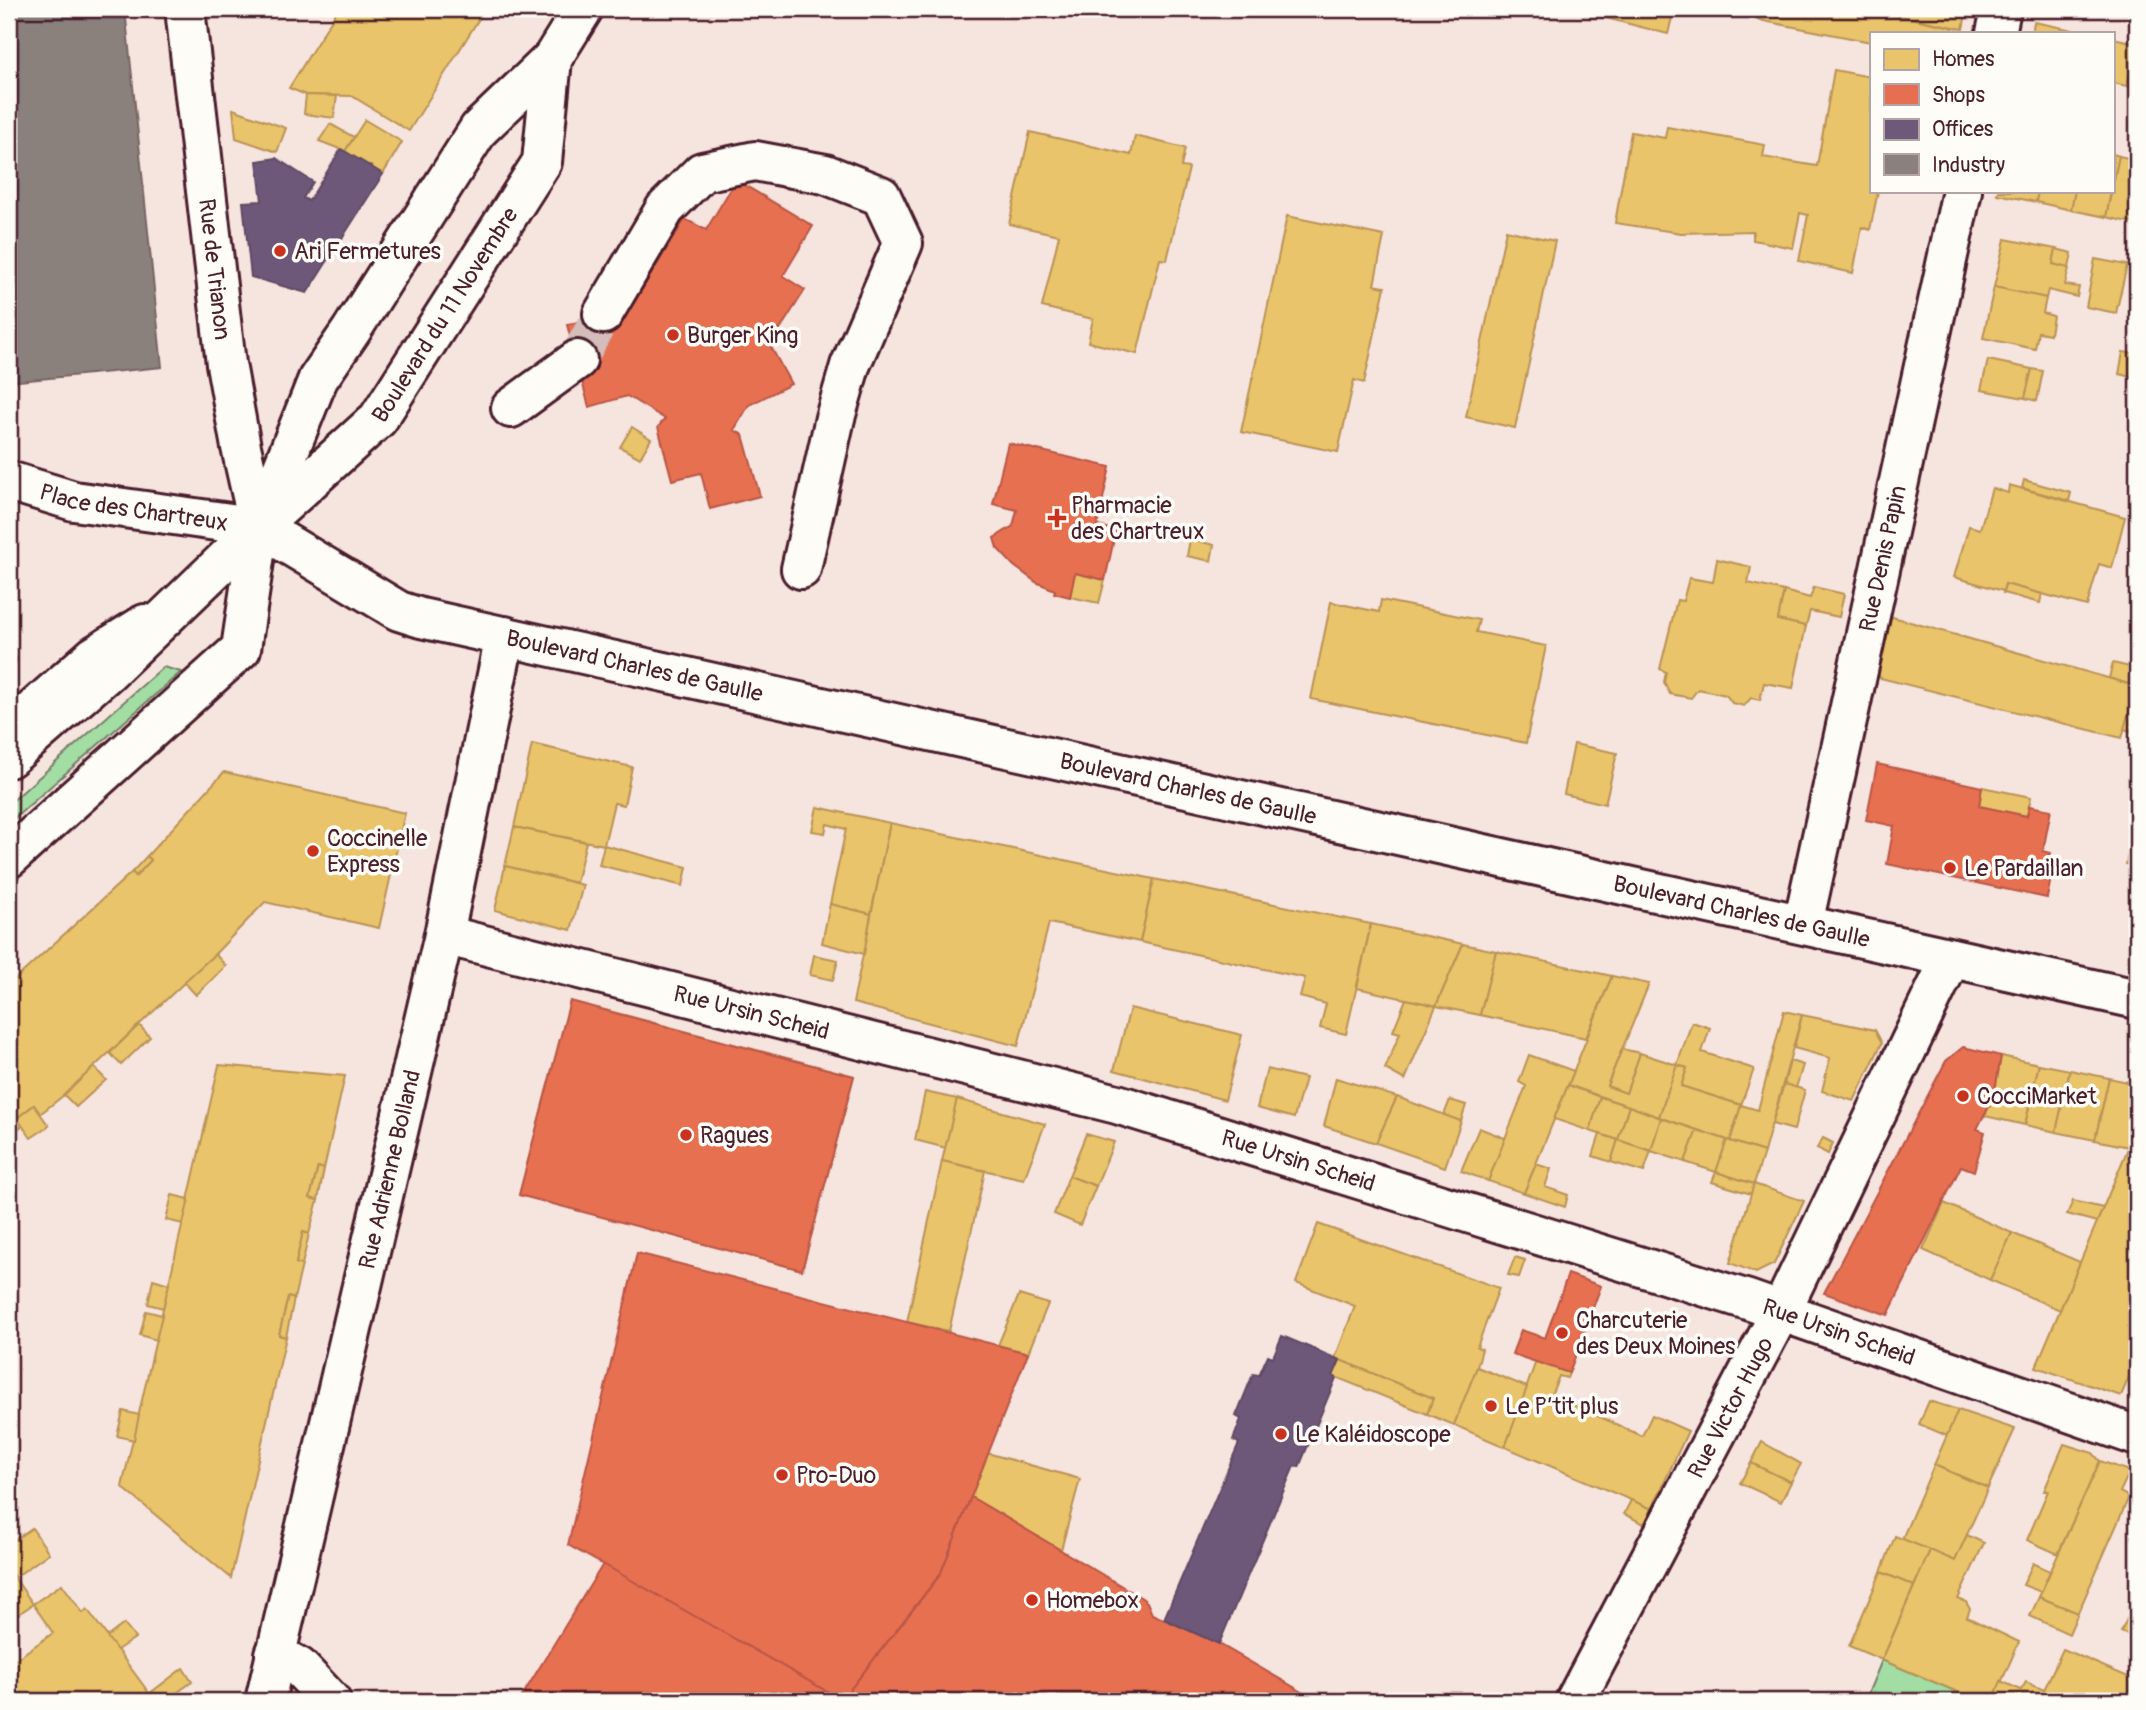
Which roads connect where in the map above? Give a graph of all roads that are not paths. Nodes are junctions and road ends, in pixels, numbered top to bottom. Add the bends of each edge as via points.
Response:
1 (185, 9) edge
2 (583, 9) edge
3 (2001, 9) edge
4 (1996, 32) edge
5 (552, 59) junction
6 (1962, 192) edge
7 (603, 314) tunnel mouth
8 (577, 360) tunnel mouth
9 (511, 408) dead end
10 (9, 481) edge
11 (259, 527) junction
12 (801, 569) dead end
13 (182, 601) junction
14 (505, 636) junction
15 (9, 731) edge
16 (9, 758) edge
17 (9, 858) edge
18 (1803, 924) junction
19 (444, 935) junction
20 (1951, 958) junction
21 (2137, 999) edge
22 (1781, 1311) junction
23 (2137, 1436) edge
24 (275, 1654) junction
25 (264, 1701) edge
26 (331, 1701) edge
27 (1575, 1701) edge

1 - 11 street, Rue de Trianon via 226,365
2 - 5 street, Boulevard du 11 Novembre
3 - 4 street
5 - 11 street, Boulevard du 11 Novembre via 480,129 326,366
5 - 11 street, Boulevard du 11 Novembre via 542,162 379,419
6 - 18 street, Rue Denis Papin
7 - 12 street via 665,209 702,172 755,161 825,174 881,196 903,243 850,366
8 - 9 street
10 - 11 street, Place des Chartreux via 74,501
11 - 13 street, Boulevard du 11 Novembre
11 - 14 street, Boulevard Charles de Gaulle via 399,611
11 - 17 street, Boulevard du 11 Novembre via 242,649
13 - 15 street, Boulevard du 11 Novembre via 94,656
13 - 16 street, Boulevard du 11 Novembre
14 - 18 street, Boulevard Charles de Gaulle
14 - 19 street, Rue Adrienne Bolland
18 - 20 street, Boulevard Charles de Gaulle
19 - 22 street, Rue Ursin Scheid via 1116,1104
19 - 24 street, Rue Adrienne Bolland
20 - 21 street, Boulevard Charles de Gaulle
20 - 22 street, Rue Victor Hugo
22 - 23 street, Rue Ursin Scheid
22 - 27 street, Rue Victor Hugo
24 - 25 street, Rue Adrienne Bolland
24 - 26 street via 299,1667

